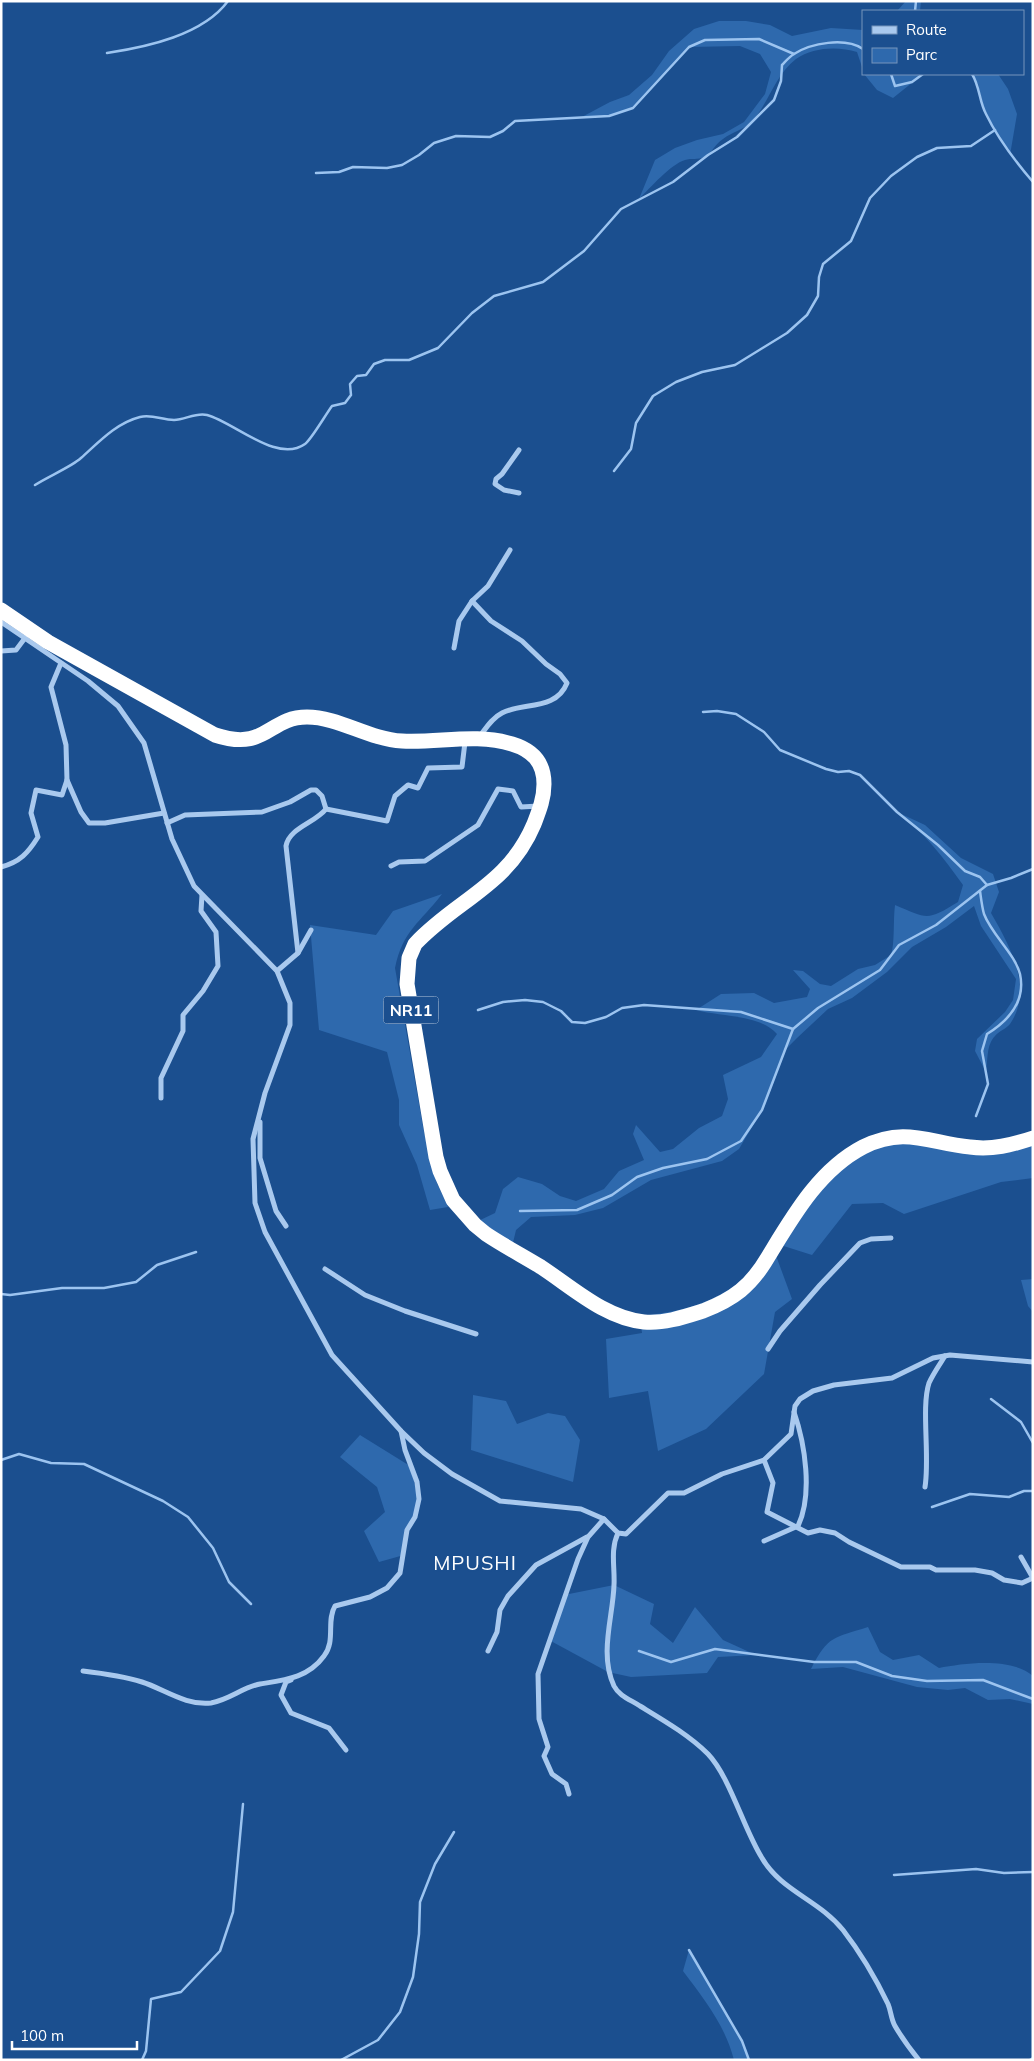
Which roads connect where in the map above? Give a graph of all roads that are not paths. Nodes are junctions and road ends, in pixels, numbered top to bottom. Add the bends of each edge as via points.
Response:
1 (519, 450) dead end
2 (519, 493) dead end
3 (510, 550) dead end
4 (472, 601) junction
5 (1, 610) edge
6 (1, 622) edge
7 (25, 638) junction
8 (454, 648) dead end
9 (1, 651) edge
10 (61, 663) junction
11 (472, 738) junction
12 (67, 780) junction
13 (542, 805) junction
14 (326, 809) junction
15 (164, 814) junction
16 (167, 823) junction
17 (391, 866) dead end
18 (1, 867) edge
19 (202, 895) junction
20 (311, 930) dead end
21 (298, 953) junction
22 (277, 971) junction
23 (161, 1098) dead end
24 (260, 1114) junction
25 (1033, 1138) edge
26 (286, 1226) dead end
27 (891, 1238) dead end
28 (325, 1268) dead end
29 (476, 1334) dead end
30 (768, 1349) dead end
31 (945, 1356) junction
32 (1033, 1362) edge
33 (794, 1411) junction
34 (401, 1431) junction
35 (764, 1460) junction
36 (925, 1487) dead end
37 (604, 1519) junction
38 (798, 1526) junction
39 (618, 1533) junction
40 (588, 1537) junction
41 (764, 1540) dead end
42 (1021, 1557) dead end
43 (1033, 1578) edge
44 (488, 1651) dead end
45 (83, 1671) dead end
46 (294, 1679) junction
47 (346, 1750) dead end
48 (569, 1794) dead end
49 (919, 2060) edge

1 - 2 street via 495,484
3 - 4 street via 488,586
4 - 8 street via 459,621
4 - 11 street via 491,621 522,641 567,683 551,701 502,713
5 - 11 highway, NR11 via 48,642 215,735 230,740 257,738 282,724 308,717 388,740
6 - 7 street
7 - 9 street via 16,650
7 - 10 street
10 - 12 street via 51,687 66,745
10 - 15 street via 118,706 144,743
11 - 13 highway, NR11 via 512,744 535,756 544,774
11 - 14 street via 462,767 428,768 418,788 408,785 395,796 386,821
12 - 15 street via 89,823
12 - 18 street via 62,795 36,790 31,813 38,837 28,854
13 - 17 street via 520,807 513,791 498,789 478,825 425,861 400,862
13 - 25 highway, NR11 via 518,855 495,880 422,936 412,949 408,963 406,984 436,1156 453,1200 486,1234 606,1309 643,1322 668,1320 712,1307 743,1291 800,1206 839,1164 864,1147 892,1137 924,1137 990,1148
14 - 16 street via 322,796 311,790 262,812 185,815
14 - 21 street via 287,839 286,856
15 - 16 street
16 - 19 street via 181,861
19 - 22 street
19 - 23 street via 201,911 216,932 218,966 183,1016 183,1031 161,1078
20 - 21 street
21 - 22 street
22 - 24 street via 290,1002 290,1025
24 - 26 street via 260,1158 276,1211
24 - 34 street via 253,1139 252,1159 255,1203 265,1232 332,1355
27 - 30 street via 860,1243 780,1331
28 - 29 street via 365,1295
31 - 32 street
31 - 33 street via 915,1365 892,1378 857,1380 813,1391 800,1399
31 - 36 street via 929,1383
33 - 35 street via 791,1434
33 - 38 street via 801,1432 806,1480 804,1508
34 - 37 street via 452,1474 500,1501 581,1509
34 - 46 street via 419,1499 415,1517 406,1530 400,1573 387,1588 370,1598 335,1606 331,1614 331,1640 325,1655 312,1669
35 - 38 street via 773,1483 768,1512
35 - 39 street via 722,1474 684,1493 668,1493 626,1534
37 - 39 street
37 - 40 street
38 - 41 street
38 - 43 street via 808,1533 820,1530 835,1533 900,1567 975,1570 1022,1583
39 - 49 street via 613,1544 614,1585 608,1635 608,1672 615,1688 709,1756 728,1787 762,1859 777,1878 820,1906 842,1929 862,1956 888,2004 894,2024
40 - 44 street via 536,1565 508,1596 500,1610 497,1632
40 - 48 street via 564,1595 538,1674 539,1718 548,1747 544,1756 552,1774 566,1784
42 - 43 street
45 - 46 street via 140,1681 201,1703 224,1699 257,1685
46 - 47 street via 286,1682 281,1694 291,1713 329,1728

